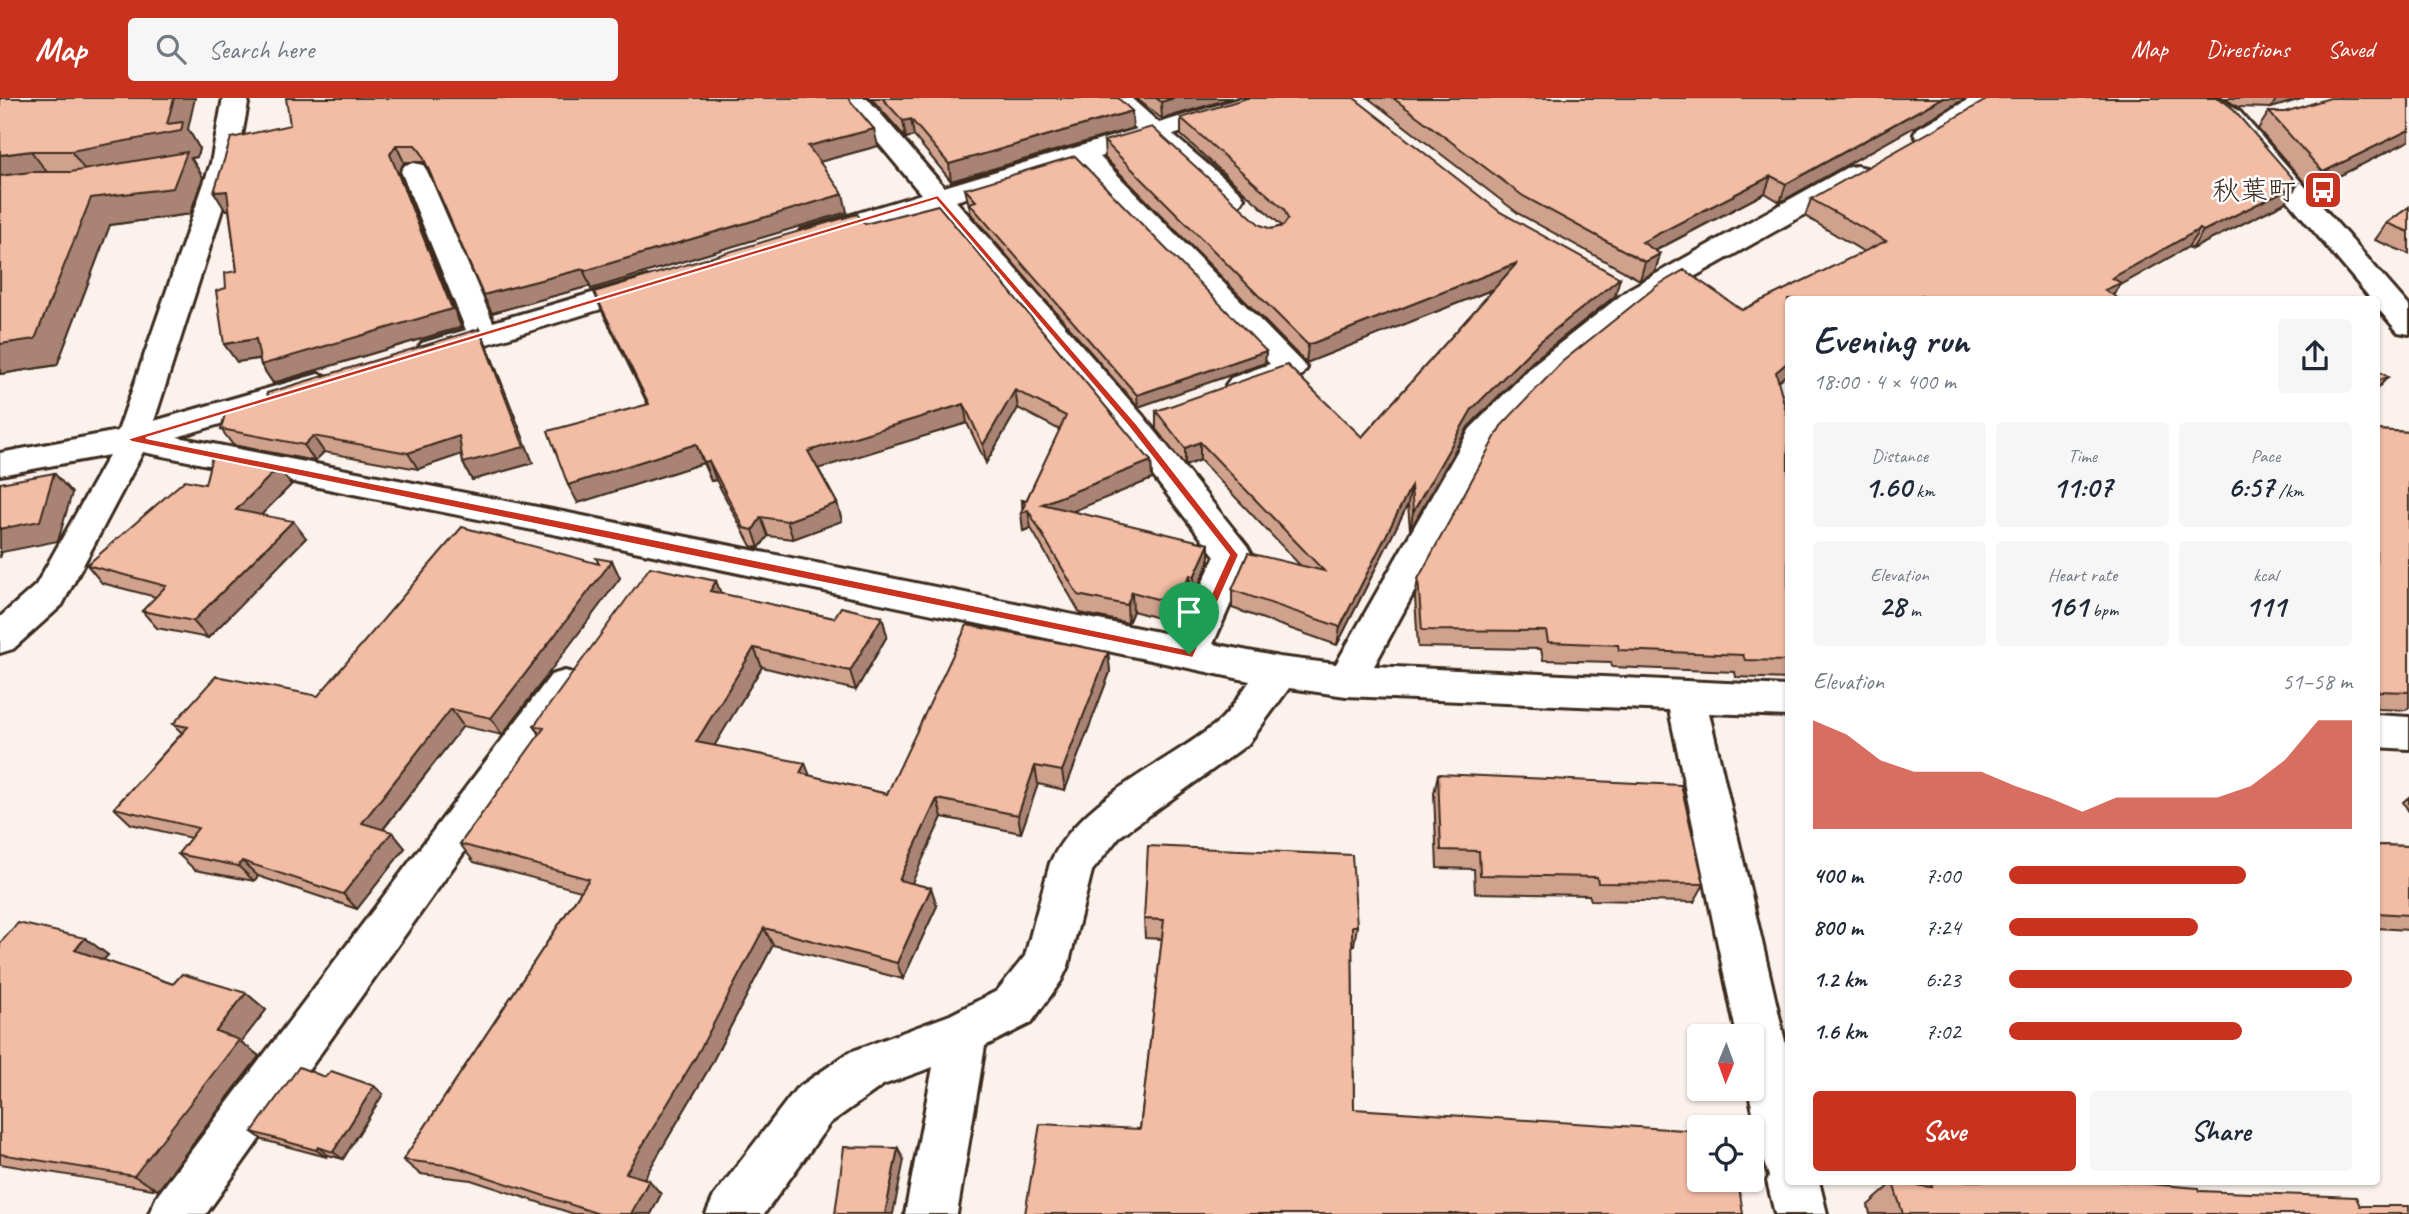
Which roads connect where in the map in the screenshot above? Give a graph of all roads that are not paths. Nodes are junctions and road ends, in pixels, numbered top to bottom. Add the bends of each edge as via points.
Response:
1 (236, 98) edge
2 (854, 98) edge
3 (1116, 98) edge
4 (1269, 98) edge
5 (1989, 98) edge
6 (2203, 98) edge
7 (2231, 117) junction
8 (2259, 118) dead end
9 (1157, 131) junction
10 (1909, 145) edge
11 (1082, 154) junction
12 (1884, 158) edge
13 (414, 171) edge
14 (938, 197) junction
15 (1250, 216) edge
16 (791, 242) edge
17 (670, 278) edge
18 (2378, 289) junction
19 (2409, 303) edge
20 (2409, 325) edge
21 (483, 335) junction
22 (405, 358) edge
23 (340, 377) edge
24 (1217, 394) edge
25 (132, 439) junction
26 (0, 464) edge
27 (0, 639) edge
28 (1189, 654) junction
29 (585, 658) edge
30 (1279, 672) junction
31 (1346, 681) junction
32 (1685, 695) junction
33 (1785, 701) edge
34 (962, 1033) junction
35 (1785, 1146) edge
36 (1794, 1185) edge
37 (175, 1214) edge
38 (732, 1214) edge
39 (931, 1214) edge
40 (1801, 1214) edge

1 - 25 street via 210,166
2 - 14 street
3 - 9 street
4 - 9 street
5 - 10 street
6 - 7 street
7 - 8 street
7 - 18 street
9 - 11 street
9 - 15 street
11 - 14 street
11 - 24 street via 1292,368
12 - 31 street via 1628,289 1482,437
13 - 21 street
14 - 16 street
14 - 28 street via 1144,420 1234,555
17 - 21 street
18 - 19 street
18 - 20 street
21 - 22 street
23 - 25 street
25 - 26 street
25 - 27 street via 49,595
25 - 28 street via 655,562
28 - 30 street
29 - 37 street
30 - 31 street
30 - 34 street via 1234,733 1104,824 1072,863 1045,966 1014,1007
31 - 32 street
32 - 33 street
32 - 35 street
34 - 38 street via 867,1068 813,1106
34 - 39 street
36 - 40 street

